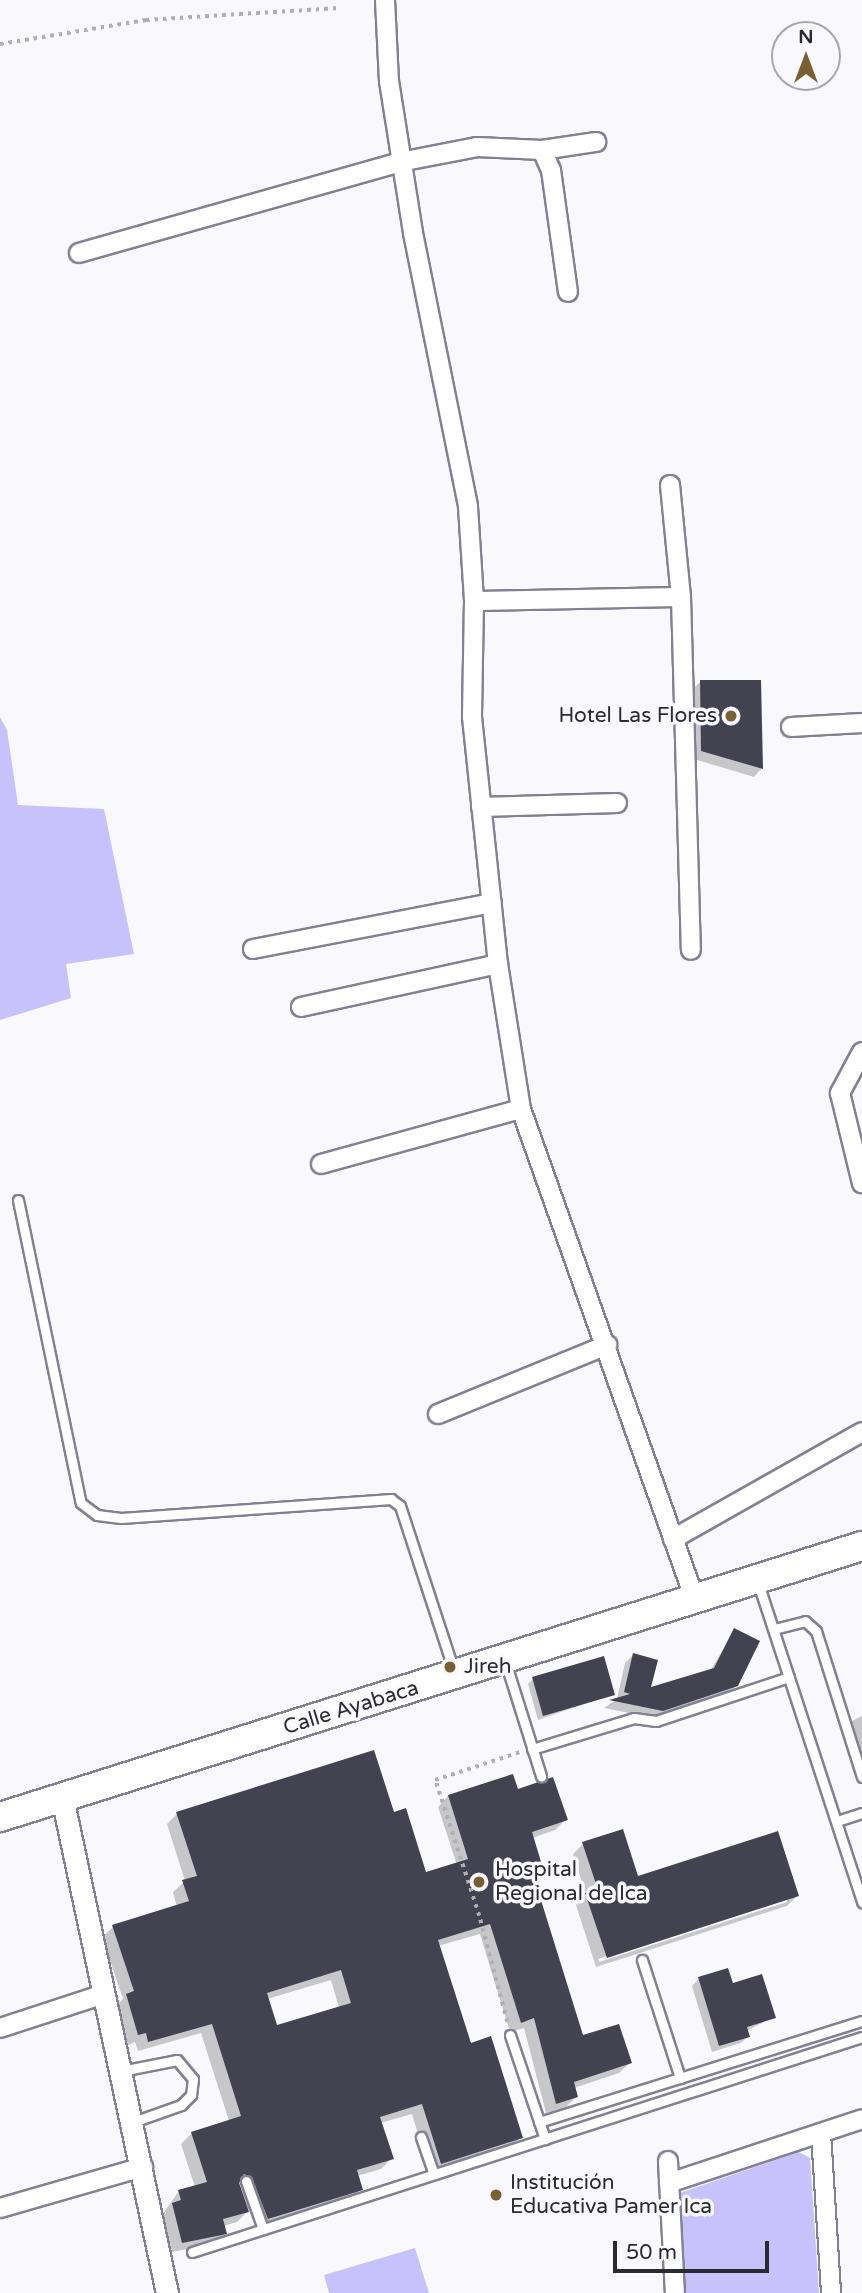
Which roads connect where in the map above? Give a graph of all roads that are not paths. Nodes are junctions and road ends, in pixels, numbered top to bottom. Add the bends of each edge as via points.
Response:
1 (385, 0) edge
2 (596, 142) dead end
3 (542, 150) junction
4 (405, 161) junction
5 (79, 253) dead end
6 (568, 292) dead end
7 (670, 485) dead end
8 (681, 597) junction
9 (474, 601) junction
10 (862, 723) edge
11 (791, 727) dead end
12 (617, 803) dead end
13 (481, 807) junction
14 (492, 903) junction
15 (253, 950) dead end
16 (691, 950) dead end
17 (498, 964) junction
18 (302, 1007) dead end
19 (862, 1052) edge
20 (521, 1109) junction
21 (321, 1164) dead end
22 (862, 1183) edge
23 (18, 1200) dead end
24 (607, 1345) junction
25 (438, 1414) dead end
26 (862, 1432) edge
27 (673, 1539) junction
28 (862, 1546) edge
29 (757, 1578) junction
30 (694, 1597) junction
31 (774, 1629) junction
32 (504, 1660) junction
33 (456, 1676) junction
34 (789, 1677) junction
35 (532, 1749) junction
36 (541, 1776) dead end
37 (862, 1777) edge
38 (62, 1797) junction
39 (862, 1813) edge
40 (0, 1817) edge
41 (837, 1821) junction
42 (862, 1902) edge
43 (642, 1960) dead end
44 (104, 1994) junction
45 (862, 2021) edge
46 (0, 2028) edge
47 (510, 2035) road end
48 (862, 2037) edge
49 (121, 2071) junction
50 (680, 2078) junction
51 (862, 2119) edge
52 (132, 2122) junction
53 (539, 2122) junction
54 (821, 2133) junction
55 (421, 2137) dead end
56 (545, 2139) junction
57 (668, 2161) dead end
58 (143, 2167) junction
59 (434, 2174) junction
60 (246, 2182) dead end
61 (669, 2183) junction
62 (0, 2208) edge
63 (263, 2229) junction
64 (191, 2252) dead end
65 (167, 2293) edge
66 (675, 2293) edge
67 (831, 2293) edge

1 - 4 street via 389,80
2 - 3 street
3 - 4 street via 477,147
3 - 6 street via 551,170
4 - 5 street
4 - 9 street via 413,233 468,507
7 - 8 street
8 - 9 street
8 - 16 street
9 - 13 street via 471,683
10 - 11 street
12 - 13 street
13 - 14 street
14 - 15 street
14 - 17 street
17 - 18 street
17 - 20 street
19 - 22 street via 840,1093
20 - 21 street
20 - 24 street
23 - 33 lane via 81,1503 97,1515 121,1518 390,1500 400,1506
24 - 25 street
24 - 27 street
26 - 27 street
27 - 30 street
28 - 29 main road, Calle Ayabaca
29 - 30 main road, Calle Ayabaca
29 - 31 lane
30 - 32 main road, Calle Ayabaca
31 - 34 lane
31 - 37 lane via 805,1621 816,1631
32 - 33 main road, Calle Ayabaca
32 - 35 lane
33 - 38 main road, Calle Ayabaca
34 - 35 lane via 656,1721 634,1718
34 - 41 lane
35 - 36 lane
38 - 40 main road, Calle Ayabaca
38 - 44 street
39 - 41 lane
41 - 42 lane
43 - 50 lane
44 - 46 street
44 - 49 street
45 - 50 lane
47 - 53 lane
48 - 56 lane
49 - 52 street
49 - 52 lane via 177,2060 193,2078 191,2095 181,2105
50 - 53 lane
51 - 54 street
52 - 58 street
53 - 56 lane
54 - 61 street
54 - 67 street
55 - 59 lane
56 - 59 lane
57 - 61 street
58 - 62 street
58 - 65 street
59 - 63 lane
60 - 63 lane
61 - 66 street
63 - 64 lane

